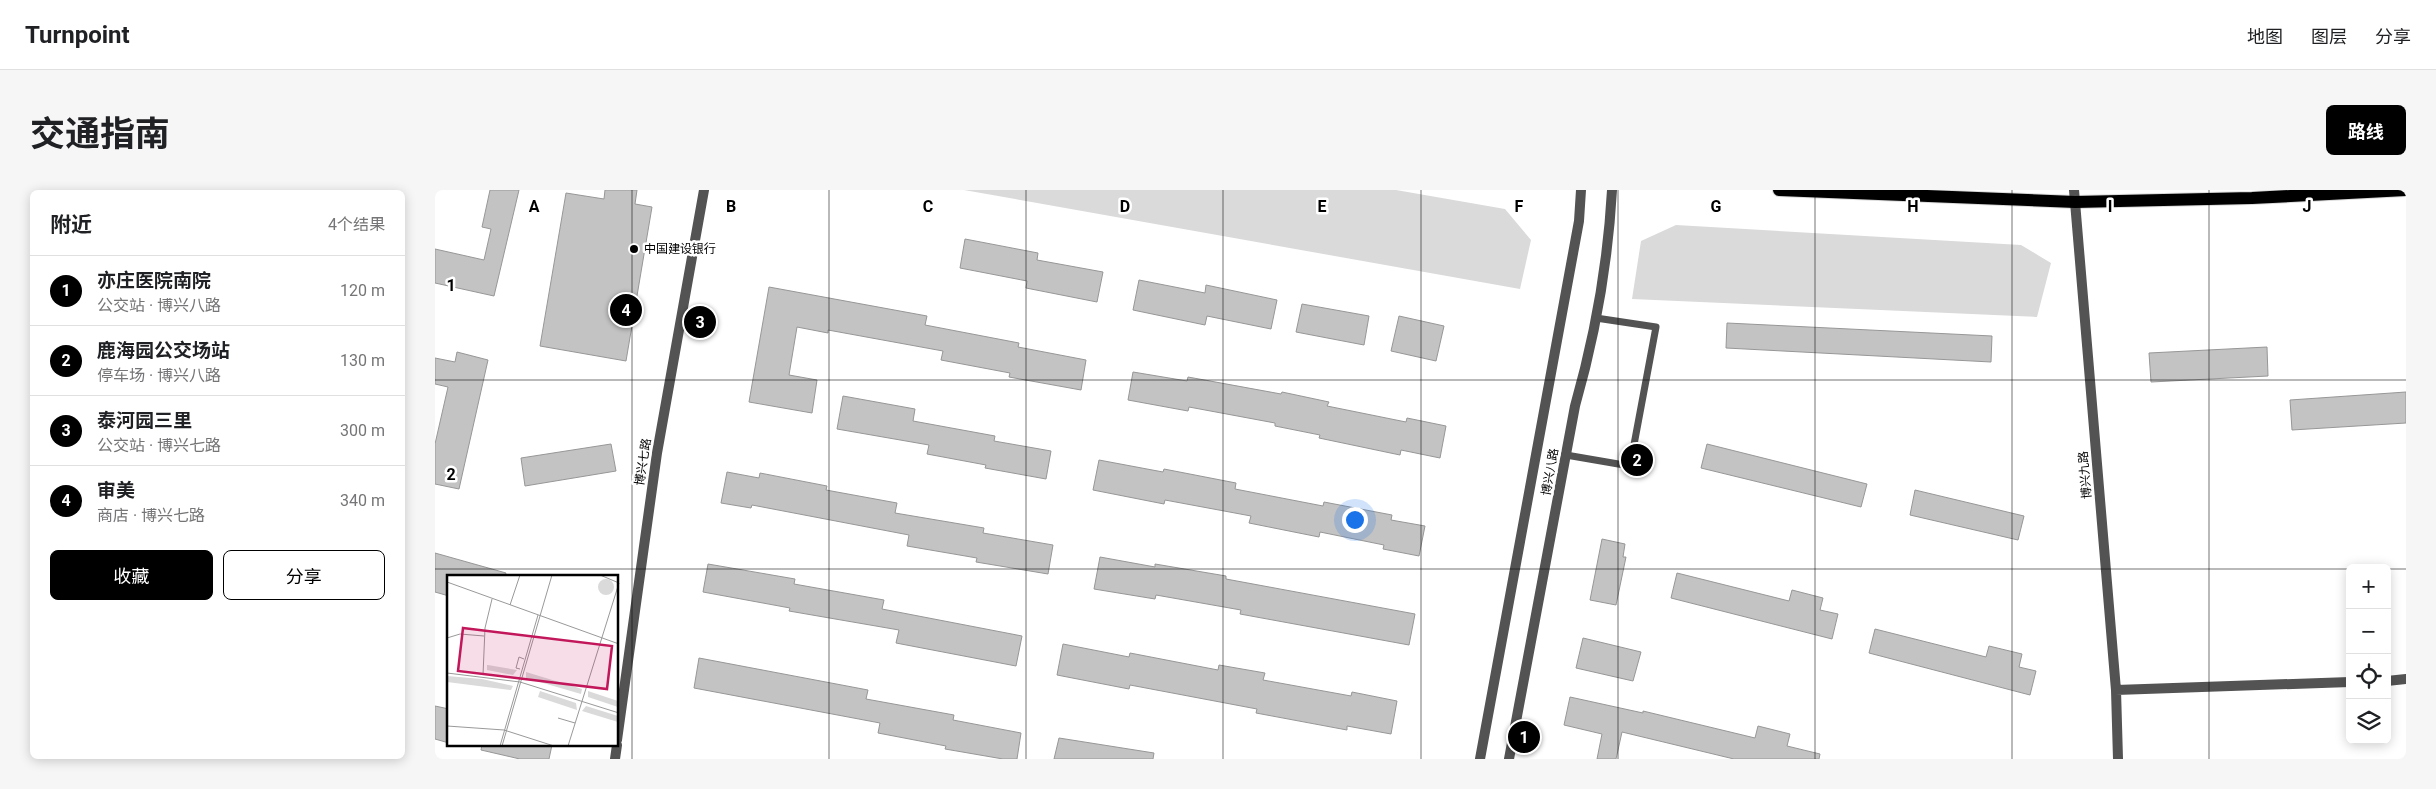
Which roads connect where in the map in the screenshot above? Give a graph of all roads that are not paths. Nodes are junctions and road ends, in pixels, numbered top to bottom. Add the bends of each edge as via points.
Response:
1 (704, 190) edge
2 (1581, 190) edge
3 (1611, 190) edge
4 (1779, 190) edge
5 (2406, 190) edge
6 (2075, 196) edge
7 (1596, 318) junction
8 (1566, 455) junction
9 (2406, 678) edge
10 (2391, 680) edge
11 (2346, 682) edge
12 (2116, 690) junction
13 (619, 726) edge
14 (617, 746) edge
15 (615, 759) edge
16 (1480, 759) edge
17 (1509, 759) edge
18 (2118, 759) edge

1 - 13 street, 博兴七路 via 657,453
2 - 16 street, 博兴八路 via 1575,241
3 - 7 street, 博兴八路 via 1610,223
4 - 6 main road
5 - 6 main road via 2252,198
6 - 12 street, 博兴九路
7 - 8 street, 博兴八路
7 - 8 lane via 1656,327 1630,466
8 - 17 street, 博兴八路
9 - 10 street
11 - 12 street
12 - 18 street, 博兴九路
14 - 15 street

